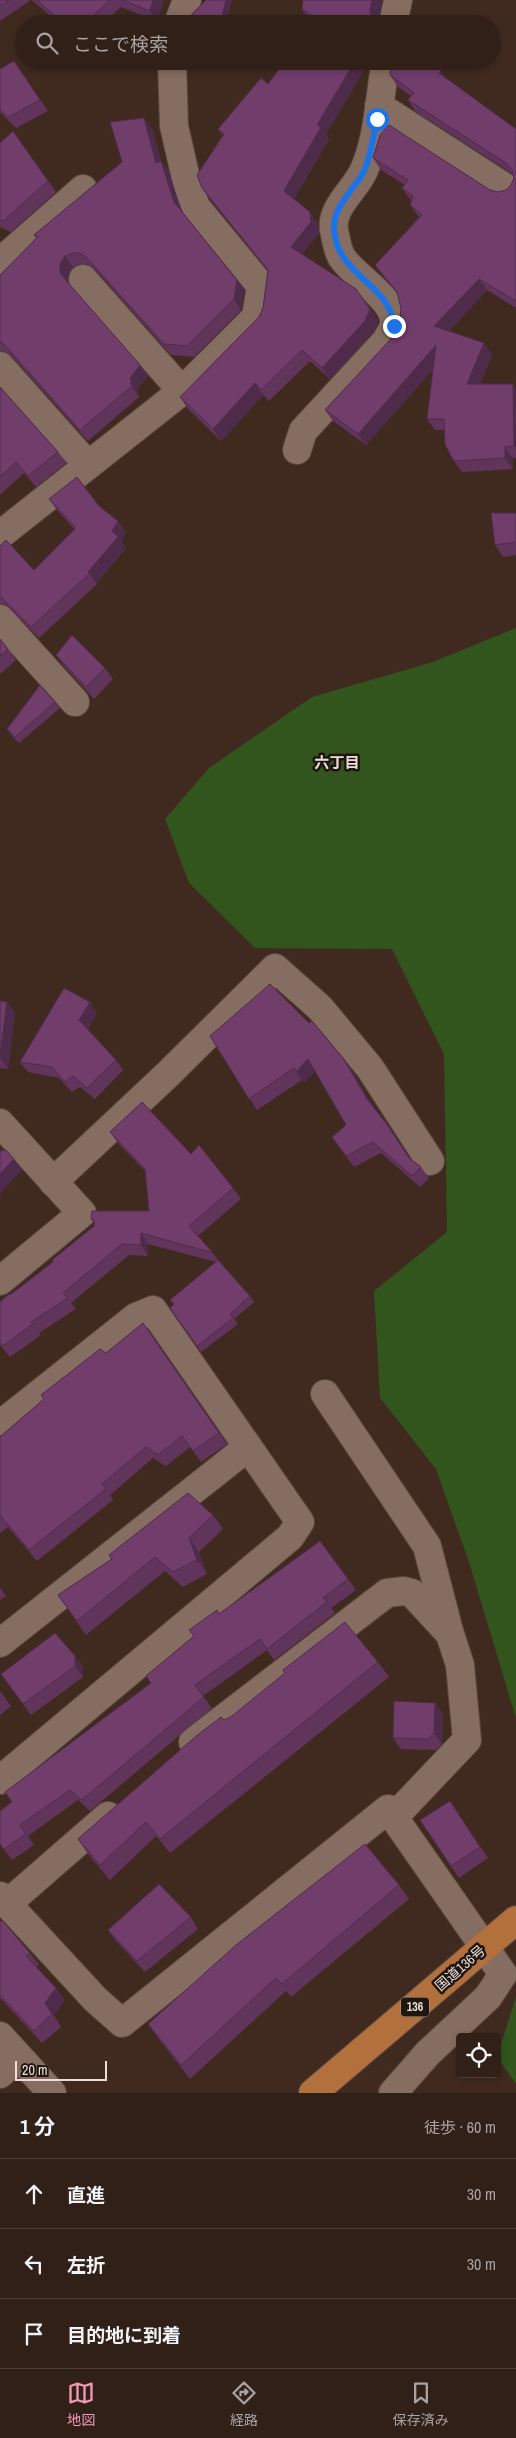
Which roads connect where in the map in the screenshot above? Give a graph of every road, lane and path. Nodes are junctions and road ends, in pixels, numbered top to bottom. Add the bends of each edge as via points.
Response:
1 (187, 0) edge
2 (398, 0) edge
3 (181, 15) edge
4 (395, 15) edge
5 (172, 70) edge
6 (385, 70) edge
7 (379, 106) junction
8 (506, 188) edge
9 (84, 189) dead end
10 (0, 262) edge
11 (83, 279) dead end
12 (0, 366) edge
13 (182, 391) junction
14 (297, 450) dead end
15 (88, 465) junction
16 (0, 535) edge
17 (0, 619) edge
18 (75, 702) dead end
19 (4, 1135) edge
20 (430, 1161) dead end
21 (53, 1182) junction
22 (0, 1281) edge
23 (325, 1394) dead end
24 (0, 1425) edge
25 (248, 1447) junction
26 (450, 1634) junction
27 (0, 1643) edge
28 (172, 1760) edge
29 (0, 1780) edge
30 (127, 1799) edge
31 (394, 1817) junction
32 (4, 1900) edge
33 (516, 1920) edge
34 (484, 1948) junction
35 (0, 2036) edge
36 (9, 2066) edge
37 (52, 2093) edge
38 (313, 2093) edge
39 (393, 2093) edge

1 - 3 street
2 - 4 street
5 - 13 street via 174,126 186,183 196,207 261,286 256,317
6 - 7 street
7 - 8 street
7 - 14 street via 364,170 342,202 333,227 342,257 386,303 394,326 386,341 303,431
9 - 10 street
11 - 13 street
12 - 15 street
13 - 15 street
15 - 16 street
17 - 18 street
19 - 21 street
20 - 21 street via 370,1068 320,1008 276,968
21 - 22 street via 82,1213
23 - 26 street via 427,1546
24 - 25 street via 136,1316 153,1310
25 - 27 street
25 - 29 street via 300,1522 290,1537
26 - 28 street via 412,1593 387,1593
26 - 31 street via 460,1665 468,1740
30 - 32 street
31 - 32 street via 388,1809 122,2023 95,1999
31 - 34 street
33 - 34 highway, 国道136号 / 136
34 - 38 highway, 国道136号 / 136
34 - 39 street via 503,1974 488,1997 428,2053
35 - 36 street
36 - 37 street

